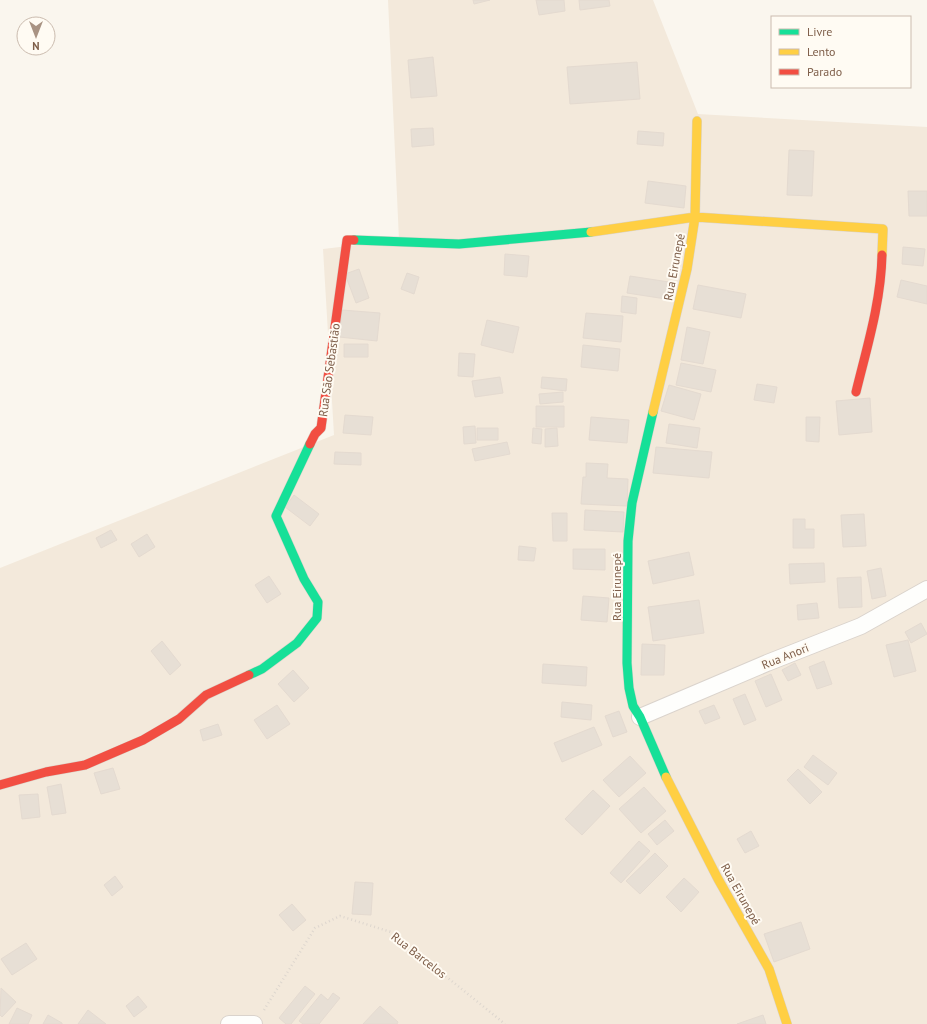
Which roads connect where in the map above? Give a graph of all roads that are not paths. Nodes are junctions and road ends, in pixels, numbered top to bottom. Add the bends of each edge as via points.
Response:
1 (697, 121) dead end
2 (695, 217) junction
3 (856, 392) dead end
4 (927, 589) edge
5 (640, 717) junction
6 (0, 785) edge
7 (229, 1024) edge
8 (254, 1024) edge
9 (787, 1024) edge

1 - 2 street, Rua Eirunepé
2 - 3 street via 883,229 882,270 875,315
2 - 5 street, Rua Eirunepé via 687,268 634,496 629,534 627,663 633,706
2 - 6 street, Rua São Sebastião via 588,232 459,244 347,240 321,428 315,434 276,516 304,579 318,602 318,618 297,643 262,669 206,695 179,719 143,740 85,765 46,772
4 - 5 street, Rua Anori via 861,626
5 - 9 street, Rua Eirunepé via 662,769 718,879 769,969
7 - 8 street

